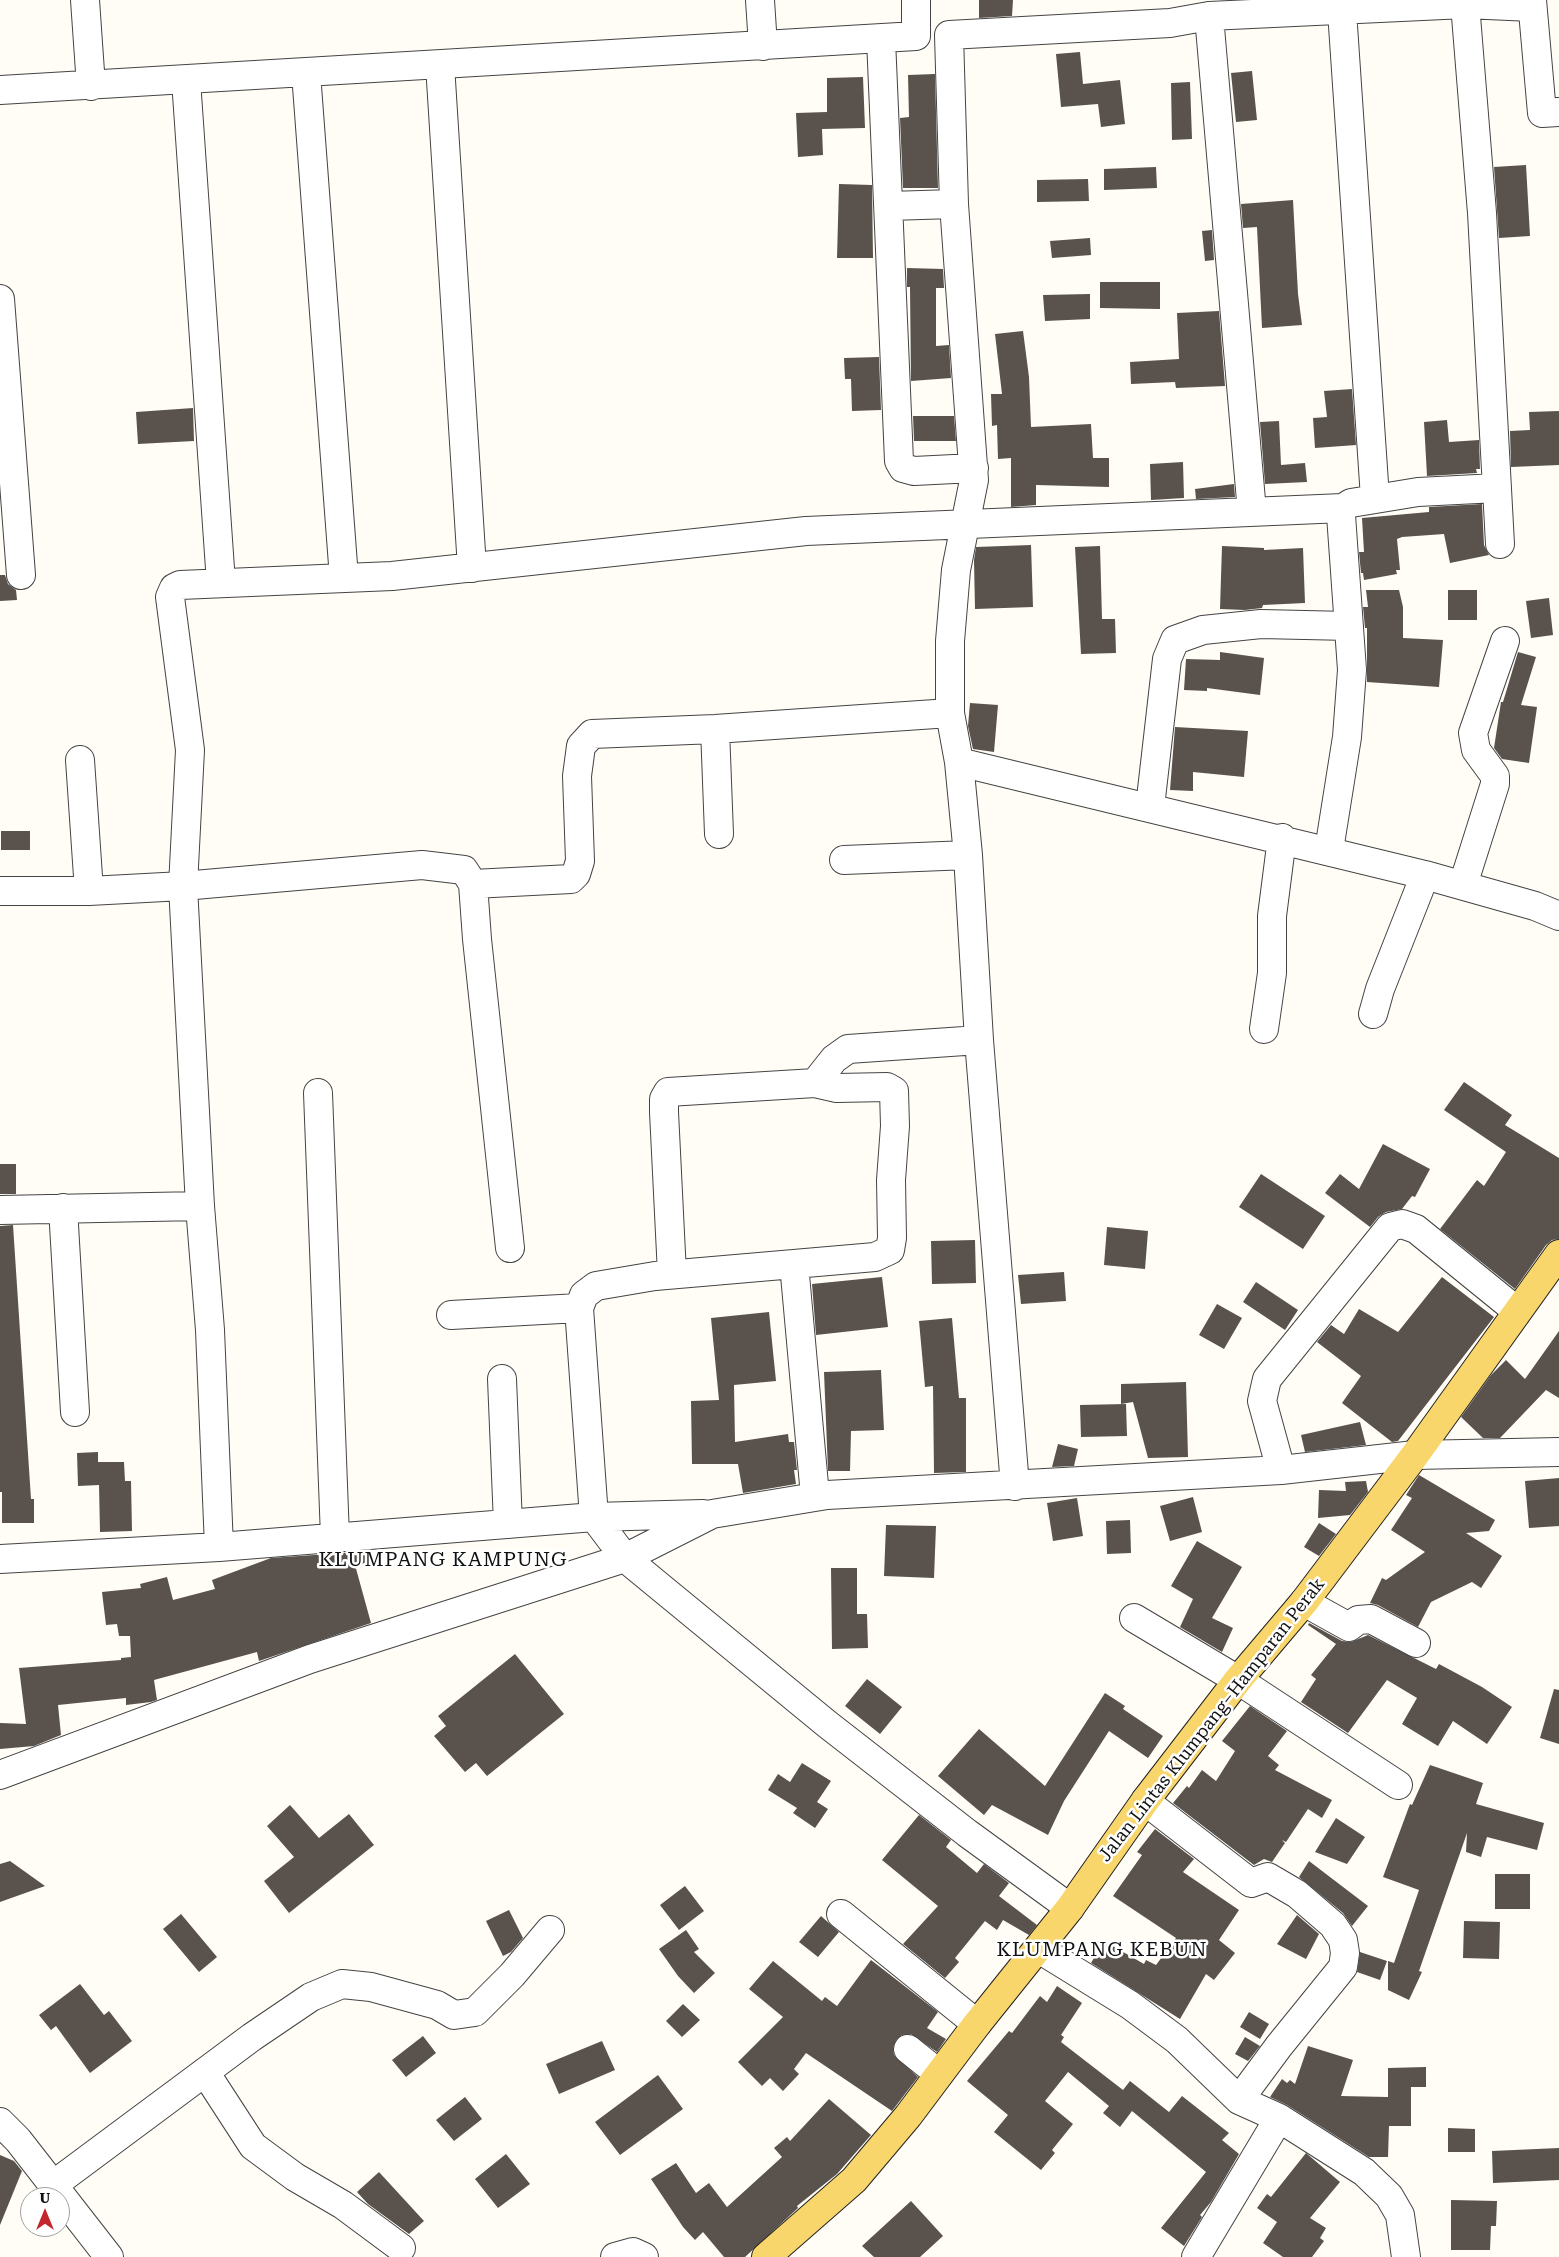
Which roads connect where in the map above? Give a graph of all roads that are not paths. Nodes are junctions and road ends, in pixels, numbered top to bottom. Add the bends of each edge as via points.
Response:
1 (85, 0) edge
2 (760, 0) edge
3 (916, 0) edge
4 (1414, 3) edge
5 (1532, 3) edge
6 (1466, 4) junction
7 (1173, 11) edge
8 (1342, 11) junction
9 (1209, 16) junction
10 (949, 35) junction
11 (916, 36) junction
12 (881, 39) junction
13 (763, 46) junction
14 (440, 65) junction
15 (306, 73) junction
16 (186, 80) junction
17 (91, 86) junction
18 (0, 90) edge
19 (1559, 112) edge
20 (954, 204) junction
21 (889, 206) junction
22 (0, 299) edge
23 (974, 468) junction
24 (1497, 488) junction
25 (1375, 498) junction
26 (1344, 508) junction
27 (1252, 512) junction
28 (964, 525) junction
29 (1500, 544) dead end
30 (472, 568) junction
31 (21, 575) dead end
32 (344, 578) junction
33 (221, 583) junction
34 (1349, 626) junction
35 (1505, 641) dead end
36 (950, 713) junction
37 (715, 729) junction
38 (80, 760) dead end
39 (959, 762) junction
40 (1150, 807) junction
41 (719, 834) dead end
42 (1282, 838) junction
43 (1329, 850) junction
44 (968, 855) junction
45 (844, 860) dead end
46 (1425, 875) junction
47 (473, 884) junction
48 (1463, 885) junction
49 (183, 886) junction
50 (0, 891) edge
51 (89, 891) junction
52 (1559, 916) edge
53 (1373, 1014) dead end
54 (1264, 1028) dead end
55 (979, 1040) junction
56 (815, 1083) junction
57 (318, 1093) dead end
58 (200, 1206) junction
59 (63, 1208) junction
60 (0, 1210) edge
61 (510, 1248) dead end
62 (1559, 1254) edge
63 (794, 1264) junction
64 (672, 1274) junction
65 (579, 1308) junction
66 (1517, 1311) junction
67 (451, 1314) dead end
68 (502, 1379) dead end
69 (75, 1412) dead end
70 (1559, 1452) edge
71 (1415, 1455) junction
72 (1281, 1470) junction
73 (1015, 1486) junction
74 (815, 1496) junction
75 (712, 1514) junction
76 (594, 1517) junction
77 (508, 1524) junction
78 (335, 1537) junction
79 (219, 1546) junction
80 (625, 1558) junction
81 (0, 1559) edge
82 (1304, 1602) junction
83 (1134, 1618) dead end
84 (1416, 1643) dead end
85 (1238, 1680) junction
86 (0, 1775) edge
87 (1398, 1785) dead end
88 (1145, 1801) junction
89 (1070, 1908) junction
90 (841, 1914) dead end
91 (550, 1930) dead end
92 (1039, 1949) junction
93 (977, 2024) junction
94 (908, 2049) dead end
95 (205, 2072) junction
96 (940, 2074) junction
97 (1240, 2100) junction
98 (1279, 2118) junction
99 (0, 2122) edge
100 (53, 2185) junction
101 (402, 2248) dead end
102 (109, 2257) edge
103 (615, 2257) edge
104 (644, 2257) edge
105 (766, 2257) edge
106 (1196, 2257) edge
107 (1406, 2257) edge

1 - 17 street
2 - 13 street
3 - 11 street
4 - 6 street
4 - 8 street
5 - 6 street
5 - 19 street via 1542,113
6 - 24 street via 1482,213
7 - 9 street
7 - 10 street
8 - 9 street
8 - 25 street
9 - 27 street
10 - 11 street
10 - 20 street
11 - 12 street
12 - 13 street
12 - 21 street
13 - 14 street
14 - 15 street
14 - 30 street
15 - 16 street
15 - 32 street
16 - 17 street
16 - 33 street
17 - 18 street
20 - 21 street
20 - 23 street
21 - 23 street via 899,462 903,468 914,471
22 - 31 street
23 - 28 street
24 - 25 street
24 - 29 street
25 - 26 street via 1351,503
26 - 27 street
26 - 34 street via 1341,516
27 - 28 street
28 - 30 street via 806,531
28 - 36 street via 956,570 950,641
30 - 32 street
32 - 33 street
33 - 49 street via 180,585 174,588 170,597 190,750
34 - 40 street via 1261,624 1203,630 1175,640 1167,659
34 - 43 street via 1352,670 1347,737
35 - 48 street via 1473,733 1476,750 1495,776 1495,784
36 - 37 street
36 - 39 street
37 - 41 street
37 - 47 street via 592,734 580,746 577,776 580,862 576,874 571,879
38 - 51 street
39 - 40 street
39 - 44 street
40 - 42 street
42 - 43 street
42 - 54 street via 1272,916 1272,973
43 - 46 street
44 - 45 street
44 - 55 street
46 - 48 street
46 - 53 street
47 - 49 street via 464,870 422,865
47 - 61 street via 476,939
48 - 52 street
49 - 51 street
49 - 58 street
50 - 51 street
55 - 56 street via 848,1048 834,1059
55 - 73 street
56 - 63 street via 837,1088 887,1088 894,1091 891,1246 887,1253 875,1257
56 - 64 street via 668,1092 664,1099 664,1112
57 - 78 street
58 - 59 street
58 - 79 street via 210,1330
59 - 60 street
59 - 69 street
62 - 66 main road, Jalan Lintas Klumpang–Hamparan Perak
63 - 64 street
63 - 74 street
64 - 65 street via 596,1286 584,1295
65 - 67 street
65 - 76 street
66 - 71 main road, Jalan Lintas Klumpang–Hamparan Perak
66 - 72 street via 1416,1229 1402,1224 1390,1227 1267,1379 1262,1401
68 - 77 street
70 - 71 street
71 - 72 street
71 - 82 main road, Jalan Lintas Klumpang–Hamparan Perak
72 - 73 street
73 - 74 street
74 - 75 street
75 - 76 street
75 - 80 street
76 - 77 street
76 - 80 street
77 - 78 street
78 - 79 street
79 - 81 street
80 - 86 street via 310,1659
80 - 89 street via 886,1771
82 - 84 street via 1349,1626 1358,1620 1371,1619
82 - 85 main road, Jalan Lintas Klumpang–Hamparan Perak
83 - 85 street
85 - 87 street
85 - 88 main road, Jalan Lintas Klumpang–Hamparan Perak
88 - 89 main road, Jalan Lintas Klumpang–Hamparan Perak
88 - 97 street via 1251,1883 1268,1877 1297,1894 1333,1925 1343,1940 1343,1967
89 - 92 main road, Jalan Lintas Klumpang–Hamparan Perak
90 - 93 street
91 - 95 street via 476,2012 454,2015 437,2005 371,1987 342,1984 311,1997
92 - 93 main road, Jalan Lintas Klumpang–Hamparan Perak
92 - 97 street via 1130,2005 1177,2040
93 - 96 main road, Jalan Lintas Klumpang–Hamparan Perak
94 - 96 street
95 - 100 street
95 - 101 street via 253,2146
96 - 105 main road, Jalan Lintas Klumpang–Hamparan Perak via 854,2180
97 - 98 street
98 - 106 street
98 - 107 street via 1364,2172 1389,2196 1400,2215
99 - 100 street
100 - 102 street
103 - 104 street via 633,2252

